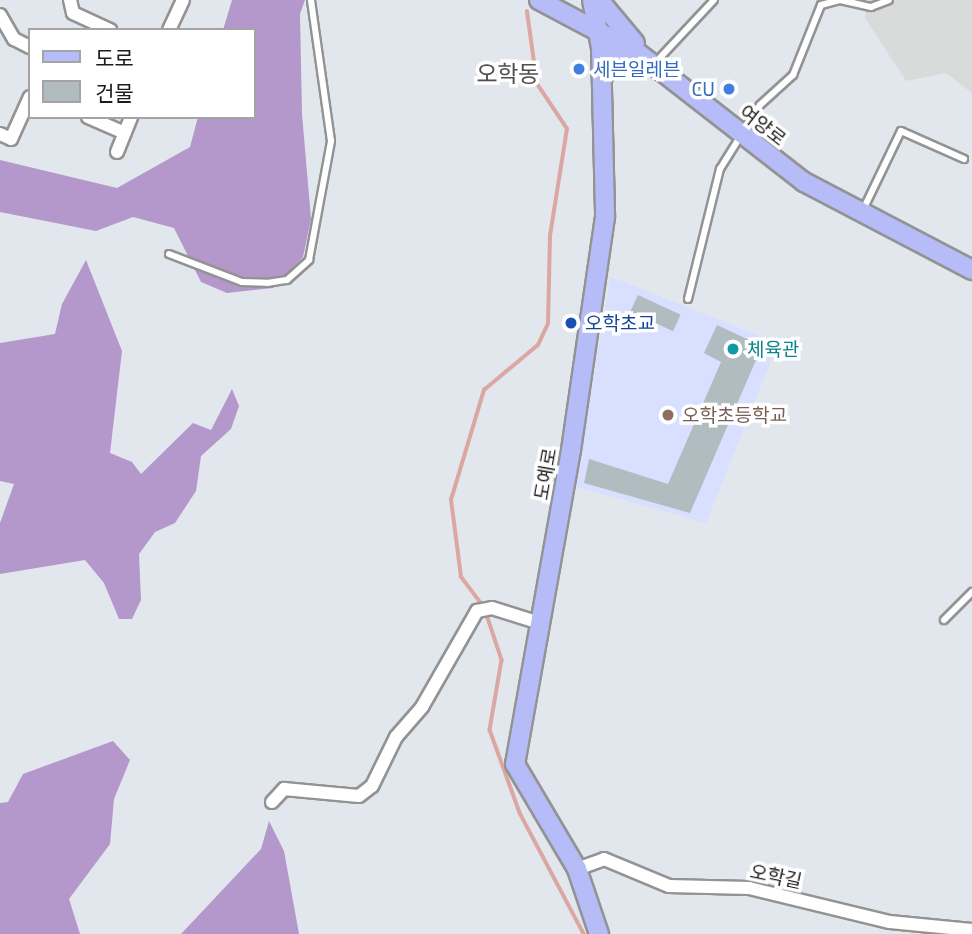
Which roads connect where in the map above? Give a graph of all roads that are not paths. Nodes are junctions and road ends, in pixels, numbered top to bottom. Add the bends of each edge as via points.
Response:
1 (70, 0) edge
2 (183, 0) edge
3 (311, 0) edge
4 (539, 0) edge
5 (592, 0) edge
6 (599, 0) edge
7 (714, 0) edge
8 (889, 0) edge
9 (0, 15) edge
10 (106, 28) edge
11 (170, 28) edge
12 (599, 30) junction
13 (28, 46) edge
14 (654, 64) junction
15 (601, 82) junction
16 (28, 101) edge
17 (93, 119) edge
18 (130, 119) edge
19 (125, 133) junction
20 (738, 133) junction
21 (0, 134) edge
22 (117, 152) dead end
23 (964, 159) dead end
24 (861, 214) junction
25 (169, 254) dead end
26 (972, 270) edge
27 (688, 299) dead end
28 (972, 592) edge
29 (944, 620) dead end
30 (540, 623) junction
31 (272, 802) dead end
32 (577, 869) junction
33 (972, 930) edge
34 (599, 934) edge

1 - 10 street via 73,13
2 - 11 street
3 - 25 lane via 331,141 309,260 288,280 242,282
4 - 12 street, 여양로
5 - 12 street, 도예로
6 - 14 street
7 - 14 lane
8 - 20 lane via 871,6 840,0 821,5 793,75
9 - 13 street via 14,39
12 - 14 street, 여양로
12 - 15 street, 도예로
14 - 15 street via 633,55 615,56
14 - 20 street, 여양로
15 - 30 street, 도예로 via 605,217
16 - 21 street via 11,139
17 - 19 street
18 - 19 street
19 - 22 street
20 - 24 street, 여양로 via 804,182
20 - 27 lane via 720,169
23 - 24 lane via 901,131
24 - 26 street, 여양로
28 - 29 lane
30 - 31 street via 492,608 477,611 422,707 396,737 372,786 359,796 284,789
30 - 32 street, 도예로 via 515,764
32 - 33 street, 오학길 via 604,859 669,886 749,888 890,922
32 - 34 street, 도예로

